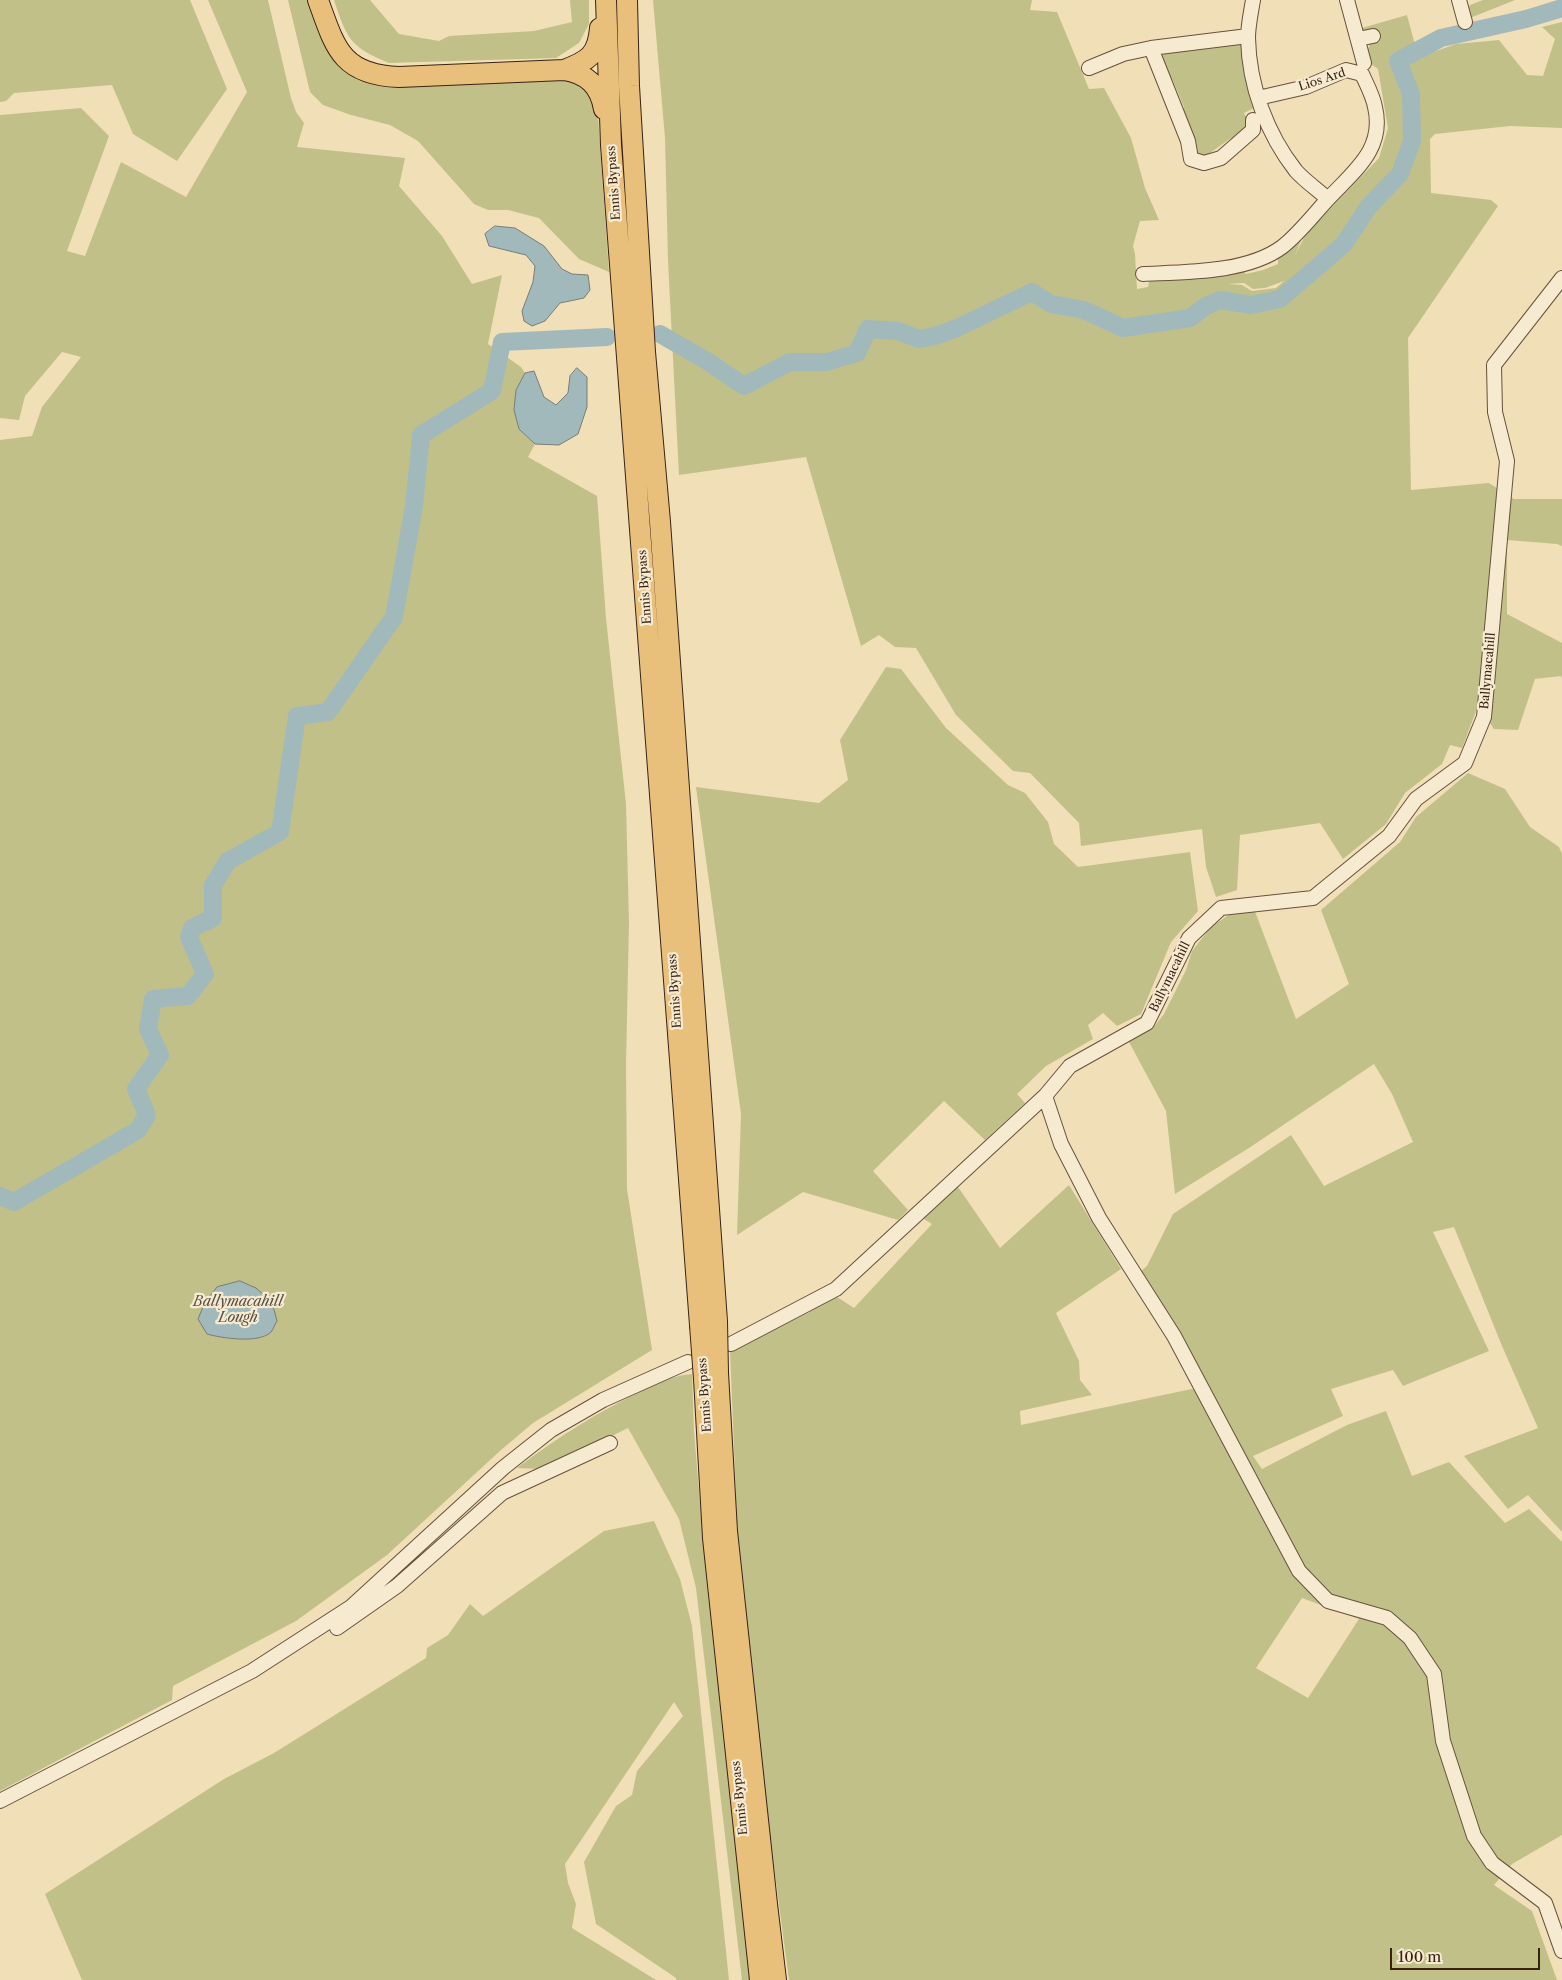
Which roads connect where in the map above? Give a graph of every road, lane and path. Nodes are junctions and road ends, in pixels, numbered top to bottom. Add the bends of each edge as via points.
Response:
1 (318, 0) edge
2 (601, 0) edge
3 (606, 0) edge
4 (627, 0) edge
5 (1253, 0) edge
6 (1347, 0) edge
7 (1461, 0) edge
8 (1465, 22) dead end
9 (1248, 36) junction
10 (1373, 36) dead end
11 (1358, 40) junction
12 (1151, 48) junction
13 (1364, 63) dead end
14 (1090, 68) dead end
15 (564, 70) junction
16 (1258, 98) junction
17 (1253, 120) dead end
18 (611, 145) junction
19 (1328, 199) junction
20 (1143, 274) dead end
21 (1562, 278) edge
22 (1045, 1096) junction
23 (709, 1323) junction
24 (731, 1344) dead end
25 (688, 1362) dead end
26 (711, 1376) junction
27 (610, 1443) dead end
28 (503, 1468) junction
29 (516, 1486) junction
30 (386, 1575) junction
31 (397, 1586) junction
32 (337, 1628) dead end
33 (0, 1801) edge
34 (1562, 1950) edge
35 (760, 1980) edge
36 (776, 1980) edge

1 - 15 highway via 337,47 346,59 354,66 382,76
2 - 15 highway via 599,41 594,52 587,60
3 - 18 highway, Ennis Bypass
4 - 23 highway, Ennis Bypass via 645,352 662,541
5 - 9 street
6 - 11 street
7 - 8 street
9 - 12 street
9 - 16 street via 1250,70
10 - 11 street
11 - 13 street
12 - 14 street via 1123,54
12 - 17 street via 1188,141 1191,159 1204,164 1221,158 1253,130
15 - 18 highway via 581,75 598,88
16 - 19 street via 1275,139 1297,172
16 - 19 street, Lios Ard via 1306,87 1346,70 1362,74 1375,106 1378,130 1368,156
18 - 23 highway, Ennis Bypass
19 - 20 street, Lios Ard via 1283,246 1260,259 1198,271
21 - 22 street, Ballymacahill via 1494,365 1495,412 1507,461 1484,717 1465,763 1416,799 1389,836 1313,898 1221,908 1189,938 1147,1023 1070,1066
22 - 24 street, Ballymacahill via 836,1289
22 - 34 street via 1061,1144 1099,1218 1174,1336 1299,1571 1328,1601 1387,1618 1410,1638 1434,1674 1443,1741 1474,1836 1492,1864 1545,1903
23 - 26 highway, Ennis Bypass, bridge
25 - 28 street via 603,1400 551,1430
26 - 35 highway, Ennis Bypass via 715,1557
26 - 36 highway, Ennis Bypass
27 - 29 street
28 - 29 street
28 - 30 street
29 - 31 street via 502,1493
30 - 31 street
30 - 33 street via 351,1607 252,1671
31 - 32 street

